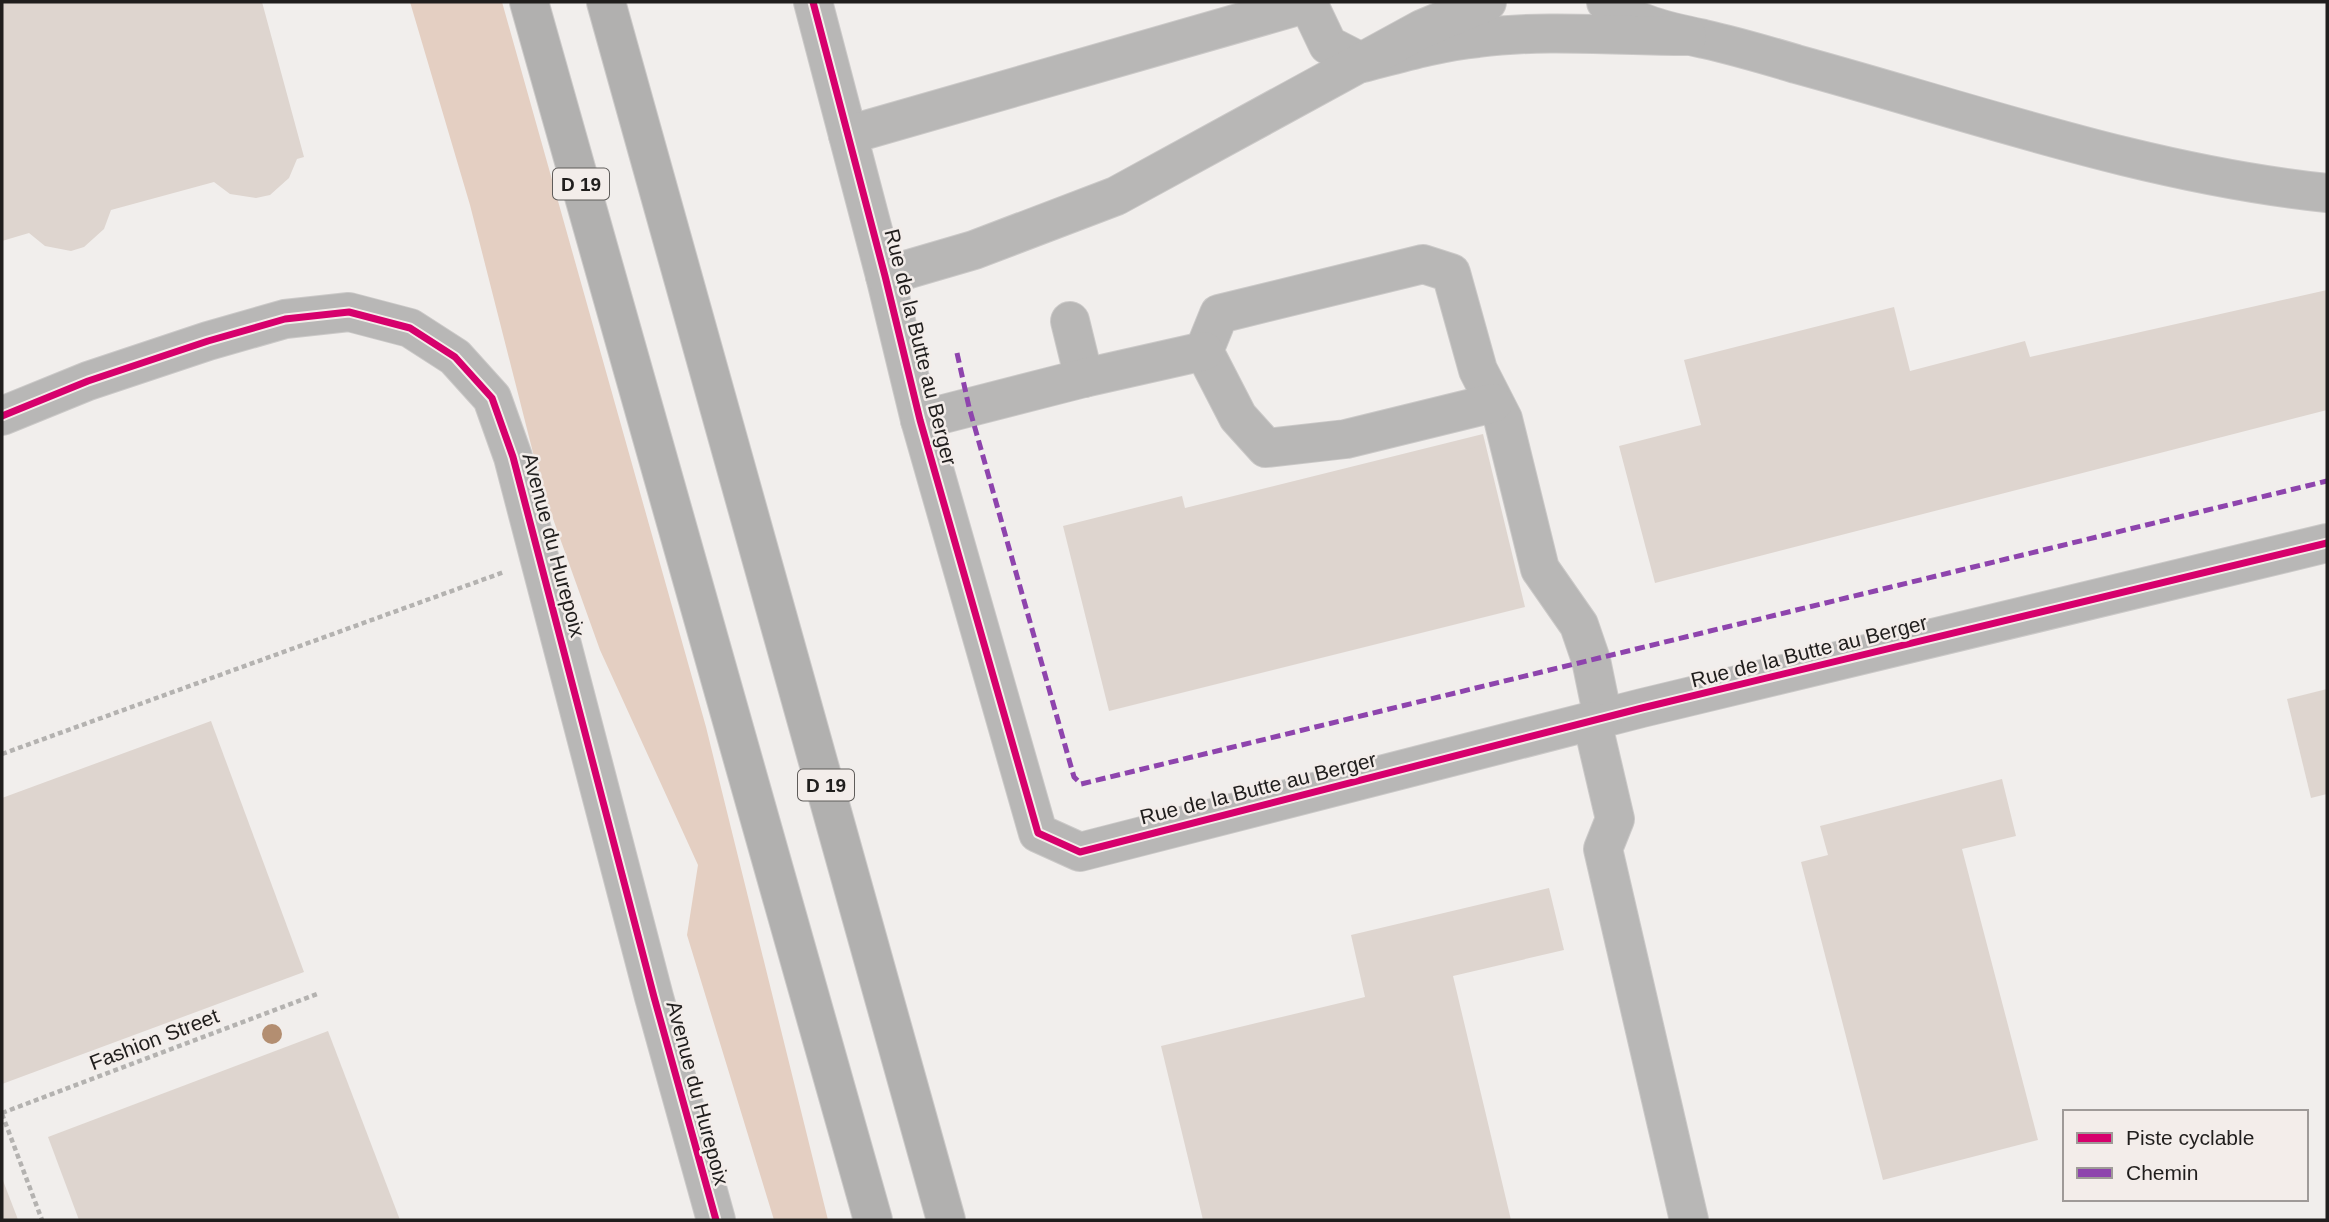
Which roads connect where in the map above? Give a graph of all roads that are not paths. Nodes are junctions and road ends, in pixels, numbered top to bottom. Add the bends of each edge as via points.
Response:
1 (529, 2) edge
2 (606, 2) edge
3 (813, 2) edge
4 (1307, 2) edge
5 (1487, 2) edge
6 (1606, 2) edge
7 (1686, 36) junction
8 (1363, 63) junction
9 (848, 135) junction
10 (2327, 193) edge
11 (885, 276) junction
12 (1070, 321) dead end
13 (1204, 351) junction
14 (1084, 378) junction
15 (1493, 403) junction
16 (2, 416) edge
17 (920, 420) junction
18 (2327, 543) edge
19 (1598, 719) junction
20 (716, 1220) edge
21 (873, 1220) edge
22 (946, 1220) edge
23 (1689, 1220) edge

1 - 21 main road, D 19
2 - 22 main road, D 19
3 - 9 street, Rue de la Butte au Berger
4 - 8 street via 1328,46
4 - 9 street
5 - 8 street via 1422,29
6 - 7 street via 1621,14
7 - 8 street via 1480,37
7 - 10 street via 1796,63 2101,152 2202,174
8 - 11 street via 1116,196 974,250
9 - 11 street, Rue de la Butte au Berger
11 - 17 street, Rue de la Butte au Berger
12 - 14 street
13 - 14 street
13 - 15 street via 1238,417 1266,448 1346,439
13 - 15 street via 1219,314 1423,264 1451,274 1478,370
14 - 17 street
15 - 19 street via 1503,419 1540,569 1579,625 1591,660
16 - 20 street, Avenue du Hurepoix via 208,341 285,319 349,312 410,328 455,357 492,398 513,457
17 - 19 street, Rue de la Butte au Berger via 1038,833 1080,852
18 - 19 street, Rue de la Butte au Berger
19 - 23 street via 1615,819 1603,849

